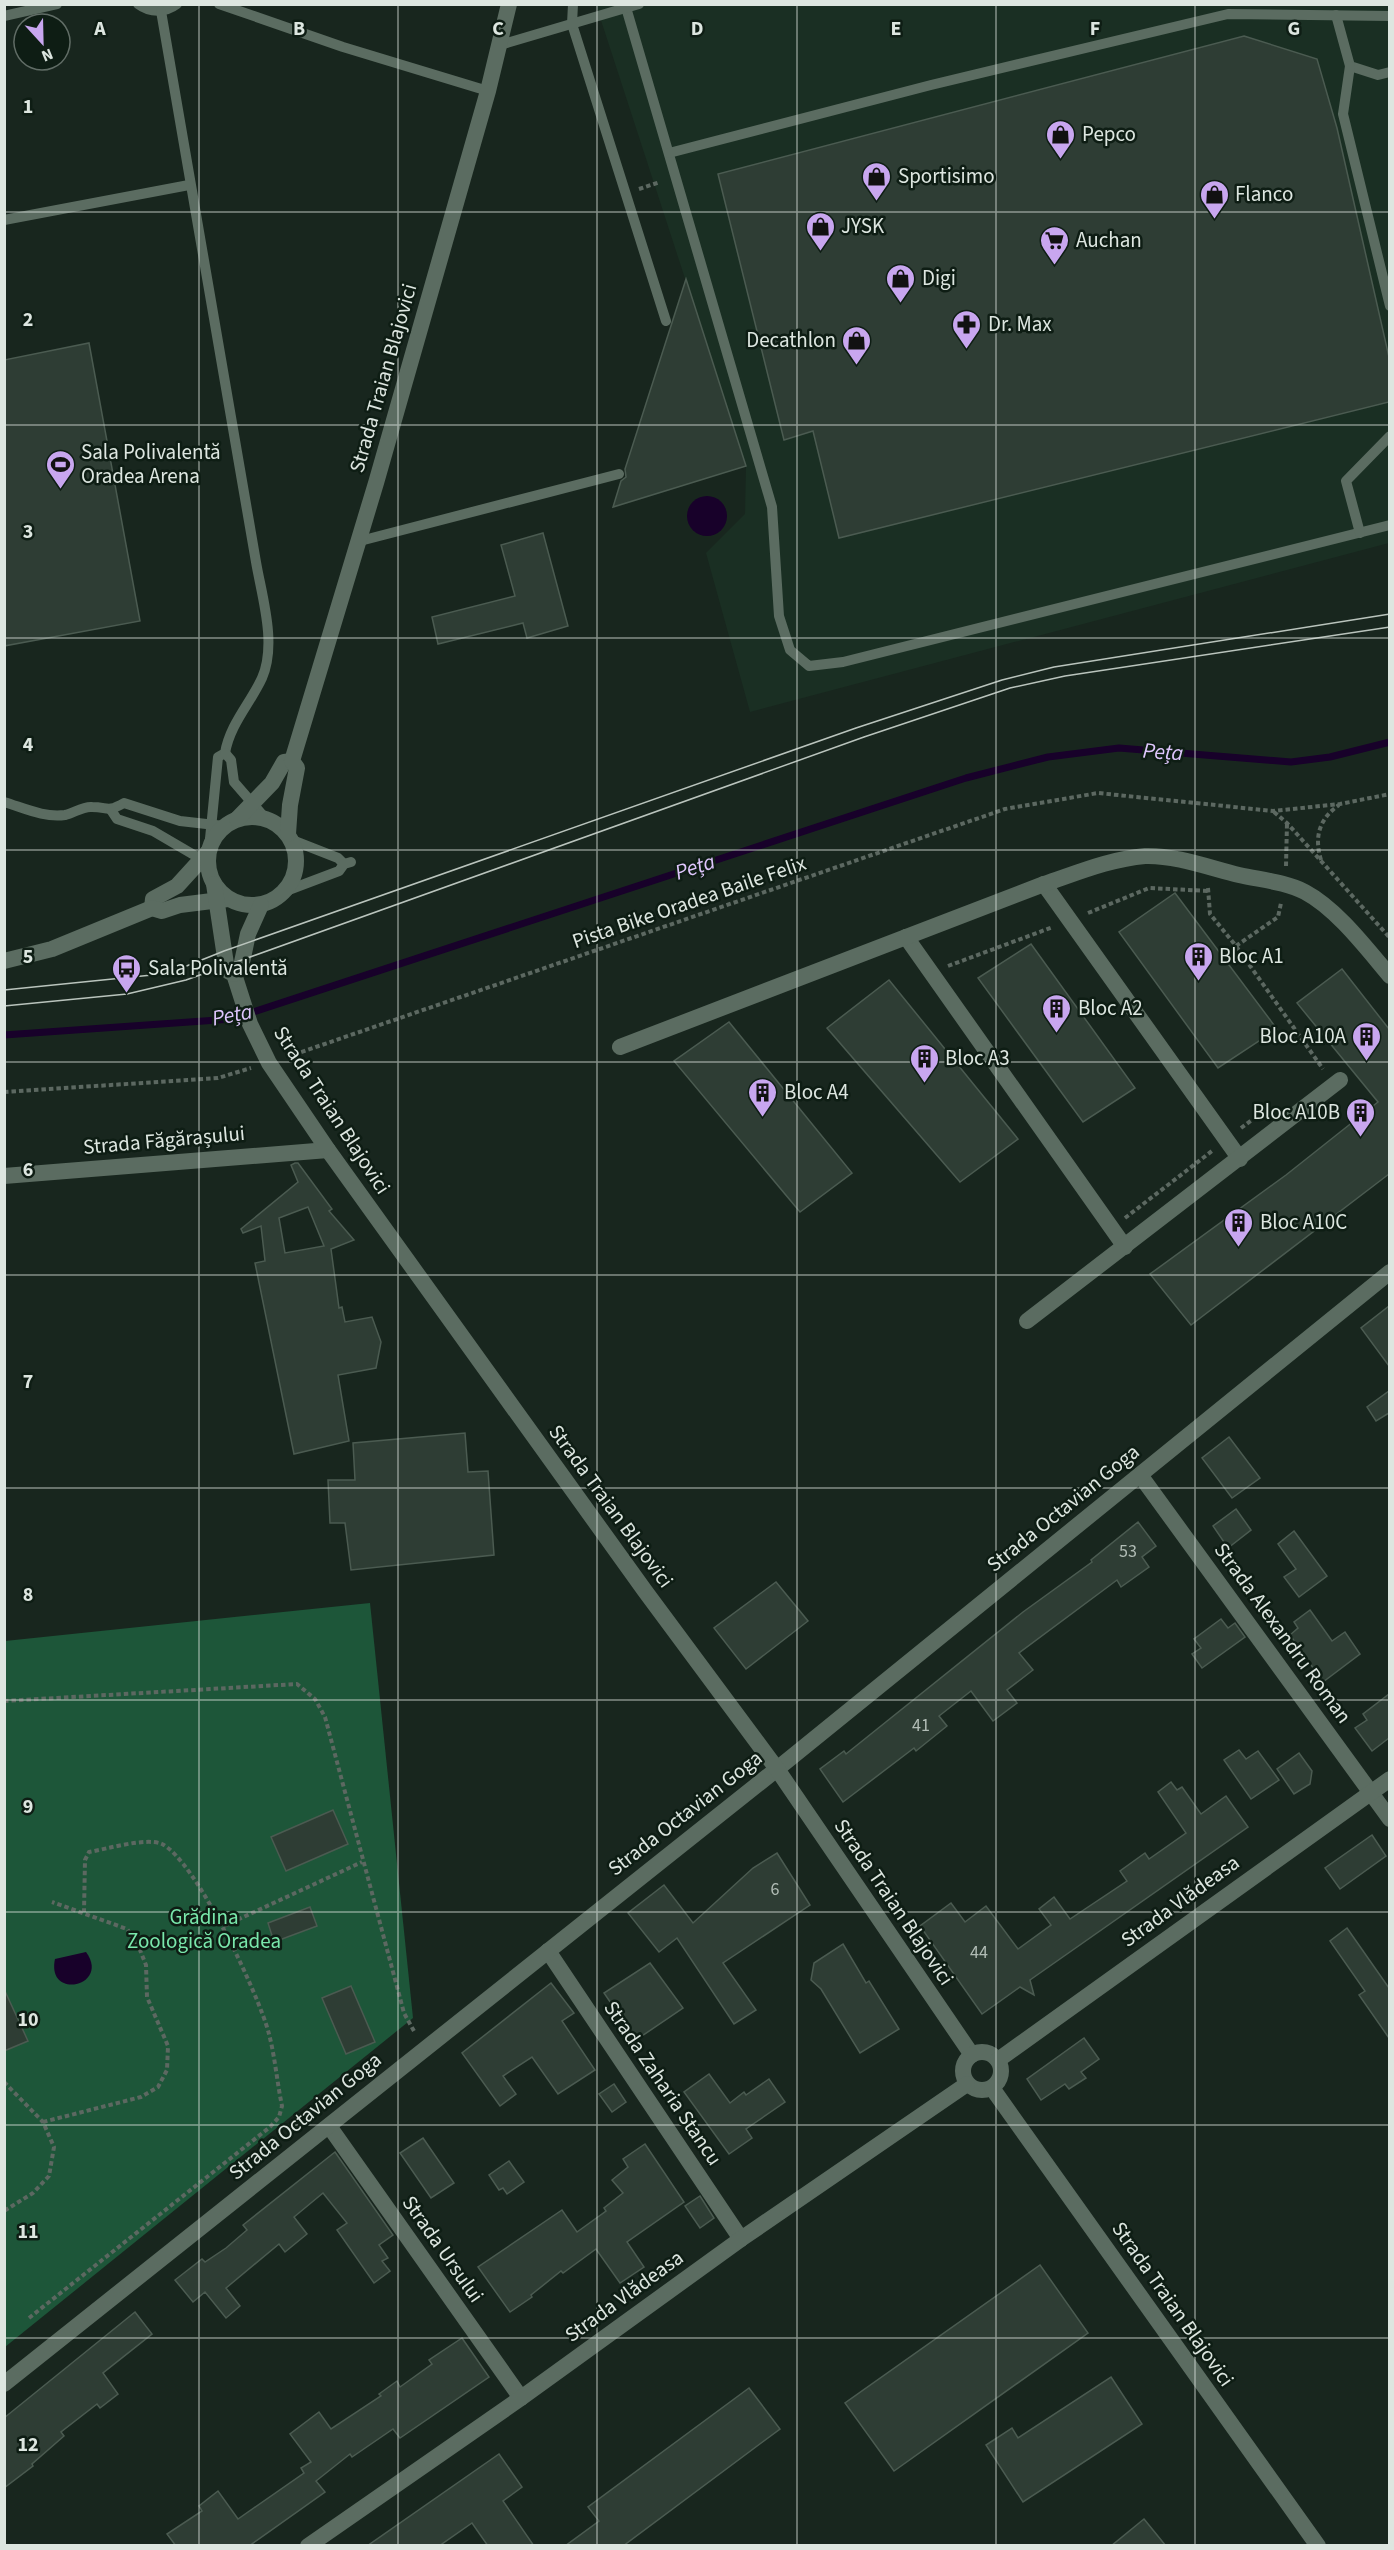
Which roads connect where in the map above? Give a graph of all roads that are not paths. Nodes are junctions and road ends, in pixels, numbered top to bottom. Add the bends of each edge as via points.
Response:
1 (57, 4) edge
2 (138, 4) edge
3 (177, 4) edge
4 (219, 4) edge
5 (509, 4) edge
6 (573, 4) edge
7 (639, 4) edge
8 (626, 6) edge
9 (161, 11) junction
10 (1336, 15) junction
11 (4, 16) edge
12 (1389, 16) edge
13 (572, 24) junction
14 (500, 45) junction
15 (1350, 66) junction
16 (1389, 72) edge
17 (488, 91) junction
18 (669, 153) junction
19 (189, 185) junction
20 (4, 220) edge
21 (1389, 306) edge
22 (666, 321) dead end
23 (1389, 436) edge
24 (619, 474) dead end
25 (1389, 525) edge
26 (1360, 533) junction
27 (360, 541) junction
28 (225, 753) junction
29 (292, 761) junction
30 (4, 802) edge
31 (253, 804) junction
32 (111, 810) junction
33 (266, 819) junction
34 (224, 824) junction
35 (290, 837) junction
36 (207, 856) junction
37 (1044, 885) junction
38 (286, 891) junction
39 (219, 894) junction
40 (261, 905) junction
41 (152, 908) junction
42 (906, 937) junction
43 (4, 961) edge
44 (1389, 976) edge
45 (235, 977) junction
46 (620, 1047) dead end
47 (1337, 1082) road end
48 (328, 1150) junction
49 (1240, 1159) junction
50 (4, 1176) edge
51 (1125, 1247) junction
52 (1389, 1272) edge
53 (1027, 1321) dead end
54 (1140, 1475) junction
55 (777, 1769) junction
56 (1389, 1779) edge
57 (1371, 1792) junction
58 (1389, 1819) edge
59 (548, 1951) junction
60 (972, 2055) junction
61 (998, 2060) junction
62 (967, 2084) junction
63 (992, 2088) junction
64 (329, 2126) junction
65 (741, 2239) junction
66 (4, 2384) edge
67 (521, 2398) junction
68 (308, 2546) edge
69 (1318, 2546) edge

1 - 11 lane
2 - 9 lane
3 - 9 lane
4 - 17 lane
5 - 14 street, Strada Traian Blajovici
6 - 13 lane
7 - 8 lane
8 - 13 lane
8 - 18 lane
9 - 19 lane
10 - 12 lane
10 - 15 lane
10 - 18 lane via 1228,14 930,85
13 - 14 lane
13 - 22 lane
14 - 17 street, Strada Traian Blajovici
15 - 16 lane via 1378,75
15 - 21 lane via 1343,114
17 - 27 street, Strada Traian Blajovici
18 - 26 lane via 772,507 779,616 790,650 809,666 843,662
19 - 20 lane
19 - 28 lane via 268,644 263,677 235,723
23 - 26 lane via 1346,481
24 - 27 lane
25 - 26 lane
27 - 29 street, Strada Traian Blajovici
28 - 31 lane via 231,760 234,782
28 - 34 lane via 218,757
29 - 31 street, Strada Traian Blajovici via 284,762
29 - 35 street, Strada Traian Blajovici via 297,768
30 - 32 lane via 54,816 90,806
31 - 33 lane
31 - 34 street, Strada Traian Blajovici
32 - 34 lane via 124,803 180,821
32 - 36 lane via 117,819
33 - 34 street via 256,817
33 - 35 street
34 - 36 street
35 - 38 street via 297,860
35 - 38 lane via 348,863 339,871
36 - 39 street
36 - 41 street via 177,886 153,899
37 - 42 street
37 - 44 street via 1099,865 1146,856 1285,885 1306,893 1347,926
37 - 49 street
38 - 40 street
39 - 40 street via 244,905
39 - 41 street via 162,911
39 - 45 street, Strada Traian Blajovici via 226,964
40 - 45 street
41 - 43 street via 52,949
42 - 46 street
42 - 51 street
45 - 48 street, Strada Traian Blajovici via 249,1024 269,1063
47 - 49 street
48 - 50 street, Strada Făgărașului
48 - 55 street, Strada Traian Blajovici
49 - 51 street
51 - 53 street
52 - 54 street, Strada Octavian Goga
54 - 55 street, Strada Octavian Goga
54 - 57 street, Strada Alexandru Roman
55 - 59 street, Strada Octavian Goga
55 - 60 street, Strada Traian Blajovici
56 - 57 street, Strada Vlădeasa
57 - 58 street, Strada Alexandru Roman
57 - 61 street, Strada Vlădeasa
59 - 64 street, Strada Octavian Goga
59 - 65 street, Strada Zaharia Stancu
60 - 61 street via 983,2052
60 - 62 street via 963,2065
61 - 63 street via 1000,2078
62 - 63 street via 976,2090
62 - 65 street, Strada Vlădeasa
63 - 69 street, Strada Traian Blajovici
64 - 66 street, Strada Octavian Goga
64 - 67 street, Strada Ursului
65 - 67 street, Strada Vlădeasa
67 - 68 street, Strada Vlădeasa

